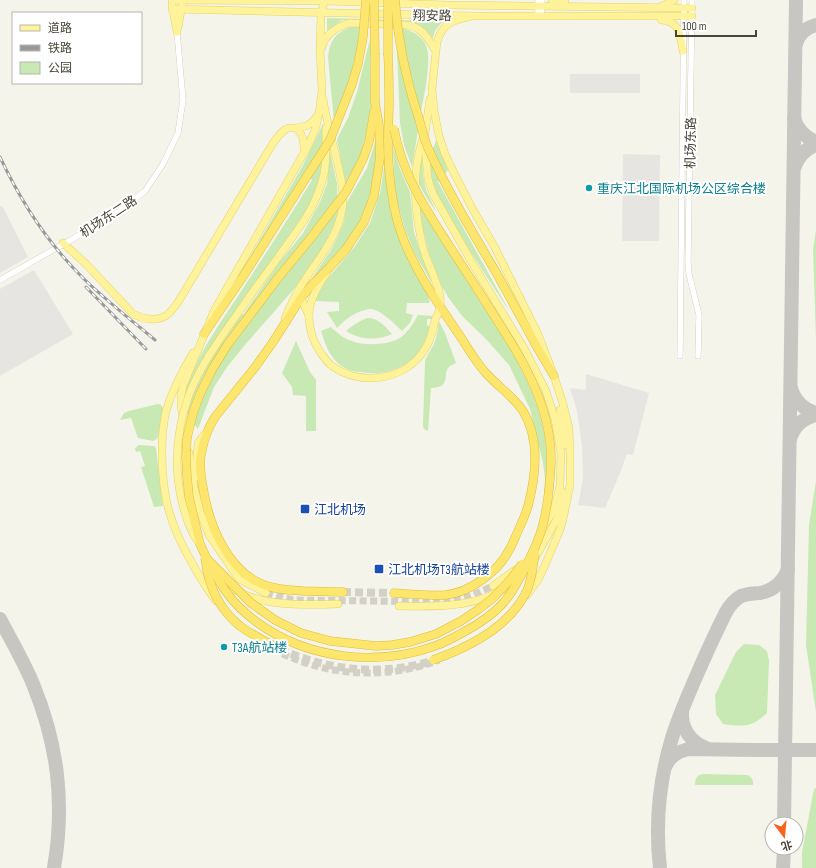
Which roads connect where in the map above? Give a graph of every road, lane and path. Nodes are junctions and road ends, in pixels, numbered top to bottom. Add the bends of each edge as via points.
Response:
1 (172, 0) edge
2 (182, 0) edge
3 (295, 0) edge
4 (325, 0) edge
5 (366, 0) edge
6 (374, 0) edge
7 (388, 0) edge
8 (395, 0) edge
9 (433, 0) edge
10 (527, 0) edge
11 (552, 0) edge
12 (674, 0) edge
13 (684, 0) edge
14 (692, 0) edge
15 (540, 3) edge
16 (448, 5) junction
17 (508, 6) junction
18 (591, 7) junction
19 (653, 8) junction
20 (684, 8) junction
21 (692, 8) junction
22 (172, 9) junction
23 (182, 9) junction
24 (321, 12) junction
25 (472, 16) junction
26 (540, 16) junction
27 (629, 16) junction
28 (684, 16) junction
29 (692, 16) junction
30 (177, 32) junction
31 (436, 50) junction
32 (683, 51) junction
33 (320, 52) junction
34 (432, 89) junction
35 (375, 102) junction
36 (389, 104) junction
37 (323, 114) junction
38 (296, 128) junction
39 (425, 132) junction
40 (304, 153) junction
41 (63, 243) junction
42 (329, 268) junction
43 (0, 280) edge
44 (299, 294) junction
45 (440, 306) junction
46 (309, 317) junction
47 (204, 334) junction
48 (680, 356) dead end
49 (698, 356) dead end
50 (554, 376) junction
51 (557, 385) junction
52 (210, 425) junction
53 (200, 511) junction
54 (557, 519) junction
55 (542, 529) junction
56 (200, 544) junction
57 (536, 544) junction
58 (206, 556) junction
59 (191, 562) junction
60 (493, 586) tunnel mouth
61 (343, 592) tunnel mouth
62 (266, 593) tunnel mouth
63 (394, 593) tunnel mouth
64 (338, 604) dead end
65 (399, 606) dead end
66 (255, 639) dead end
67 (280, 649) tunnel mouth
68 (443, 658) tunnel mouth
69 (433, 660) tunnel mouth

1 - 2 main road, 翔安路
1 - 22 main road
2 - 3 main road, 翔安路
2 - 23 main road, 机场东二路
3 - 4 main road, 翔安路
4 - 16 main road, 翔安路
4 - 24 main road
5 - 47 highway, bridge via 364,37 358,64 330,140
6 - 35 highway, bridge
7 - 36 highway, bridge
8 - 50 highway, bridge via 407,80 428,147 444,182
9 - 16 main road
10 - 17 main road
11 - 18 main road
12 - 19 main road
13 - 20 street, 机场东路
14 - 21 street, 机场东路
15 - 17 main road, 翔安路
15 - 18 main road, 翔安路
15 - 26 street
16 - 17 main road, 翔安路
18 - 19 main road, 翔安路
19 - 20 main road, 翔安路
20 - 21 main road, 翔安路
20 - 28 street, 机场东路
21 - 29 street, 机场东路
22 - 23 main road, 翔安路
22 - 30 main road
23 - 24 main road, 翔安路
23 - 30 main road, 机场东二路
24 - 25 main road, 翔安路
24 - 33 main road
25 - 26 main road, 翔安路
25 - 31 main road via 448,24 439,35
26 - 27 main road, 翔安路
27 - 28 main road, 翔安路
27 - 32 main road via 672,23 678,28
28 - 29 main road, 翔安路
28 - 32 street, 机场东路
29 - 49 street, 机场东路 via 688,262 699,315
30 - 41 street, 机场东二路 via 183,100 178,133 163,164 145,191 113,216
31 - 33 main road via 421,30 411,25 349,23 332,32 323,42
31 - 34 main road
32 - 48 street, 机场东路
33 - 37 main road
34 - 39 main road
34 - 50 main road via 439,136 445,154 538,334
35 - 42 highway via 380,158 374,196 360,230
35 - 56 highway, bridge via 369,142 346,192 228,344 200,394 187,438 186,456 189,497
36 - 45 highway via 389,170 399,227 410,254
36 - 55 highway, bridge via 401,158 422,204 507,336 529,373 540,401 551,449 550,483
37 - 38 main road via 311,124
37 - 40 main road
37 - 44 main road via 341,182 342,208 332,239
37 - 56 main road, bridge via 326,161 316,200 302,225 218,342 189,395 178,442 177,465 184,511 190,528
38 - 40 main road via 303,139
38 - 41 main road via 284,130 273,143 183,294 166,316 147,319 133,314
39 - 45 main road via 415,175 415,204 421,241 438,287
39 - 55 main road via 428,178 433,194 536,370 555,419 561,454 560,485 552,512
40 - 47 main road via 227,287
41 - 43 street, 机场东二路
42 - 44 highway
42 - 46 main road via 314,294
44 - 46 main road
44 - 52 highway via 273,342
45 - 46 main road via 432,334 418,359 396,374 374,378 347,374 332,366 316,346 310,332
45 - 63 highway via 485,372 513,398 529,422 534,447 535,470 532,490 509,551 483,580 469,588 446,595
47 - 53 main road via 181,396 193,481
47 - 59 main road via 173,391 166,410 162,437 164,492 178,537
50 - 51 main road
51 - 54 main road via 565,473
51 - 68 main road via 569,428 570,485 554,544 538,580 518,604 481,636
52 - 53 main road via 198,443 196,467
52 - 61 highway via 201,455 201,477 205,501 216,534 231,559 253,580 264,585 285,590
53 - 62 main road via 209,535 239,579
54 - 60 main road via 525,560
54 - 65 main road via 533,561 522,576 509,587 488,598 470,602 441,606
55 - 57 highway, bridge
56 - 58 highway, bridge
57 - 58 highway, bridge via 511,579 493,598 461,621 436,634 410,642 376,646 330,641 301,633 275,620 251,603
57 - 58 highway, bridge via 513,591 488,617 436,646 397,656 366,658 320,652 277,635 258,623 228,596
57 - 69 highway, bridge via 529,586 515,610 482,638
58 - 67 highway, bridge via 209,579 227,613 240,626
59 - 64 main road via 235,590 253,598 279,603
59 - 66 main road via 209,592 228,616

